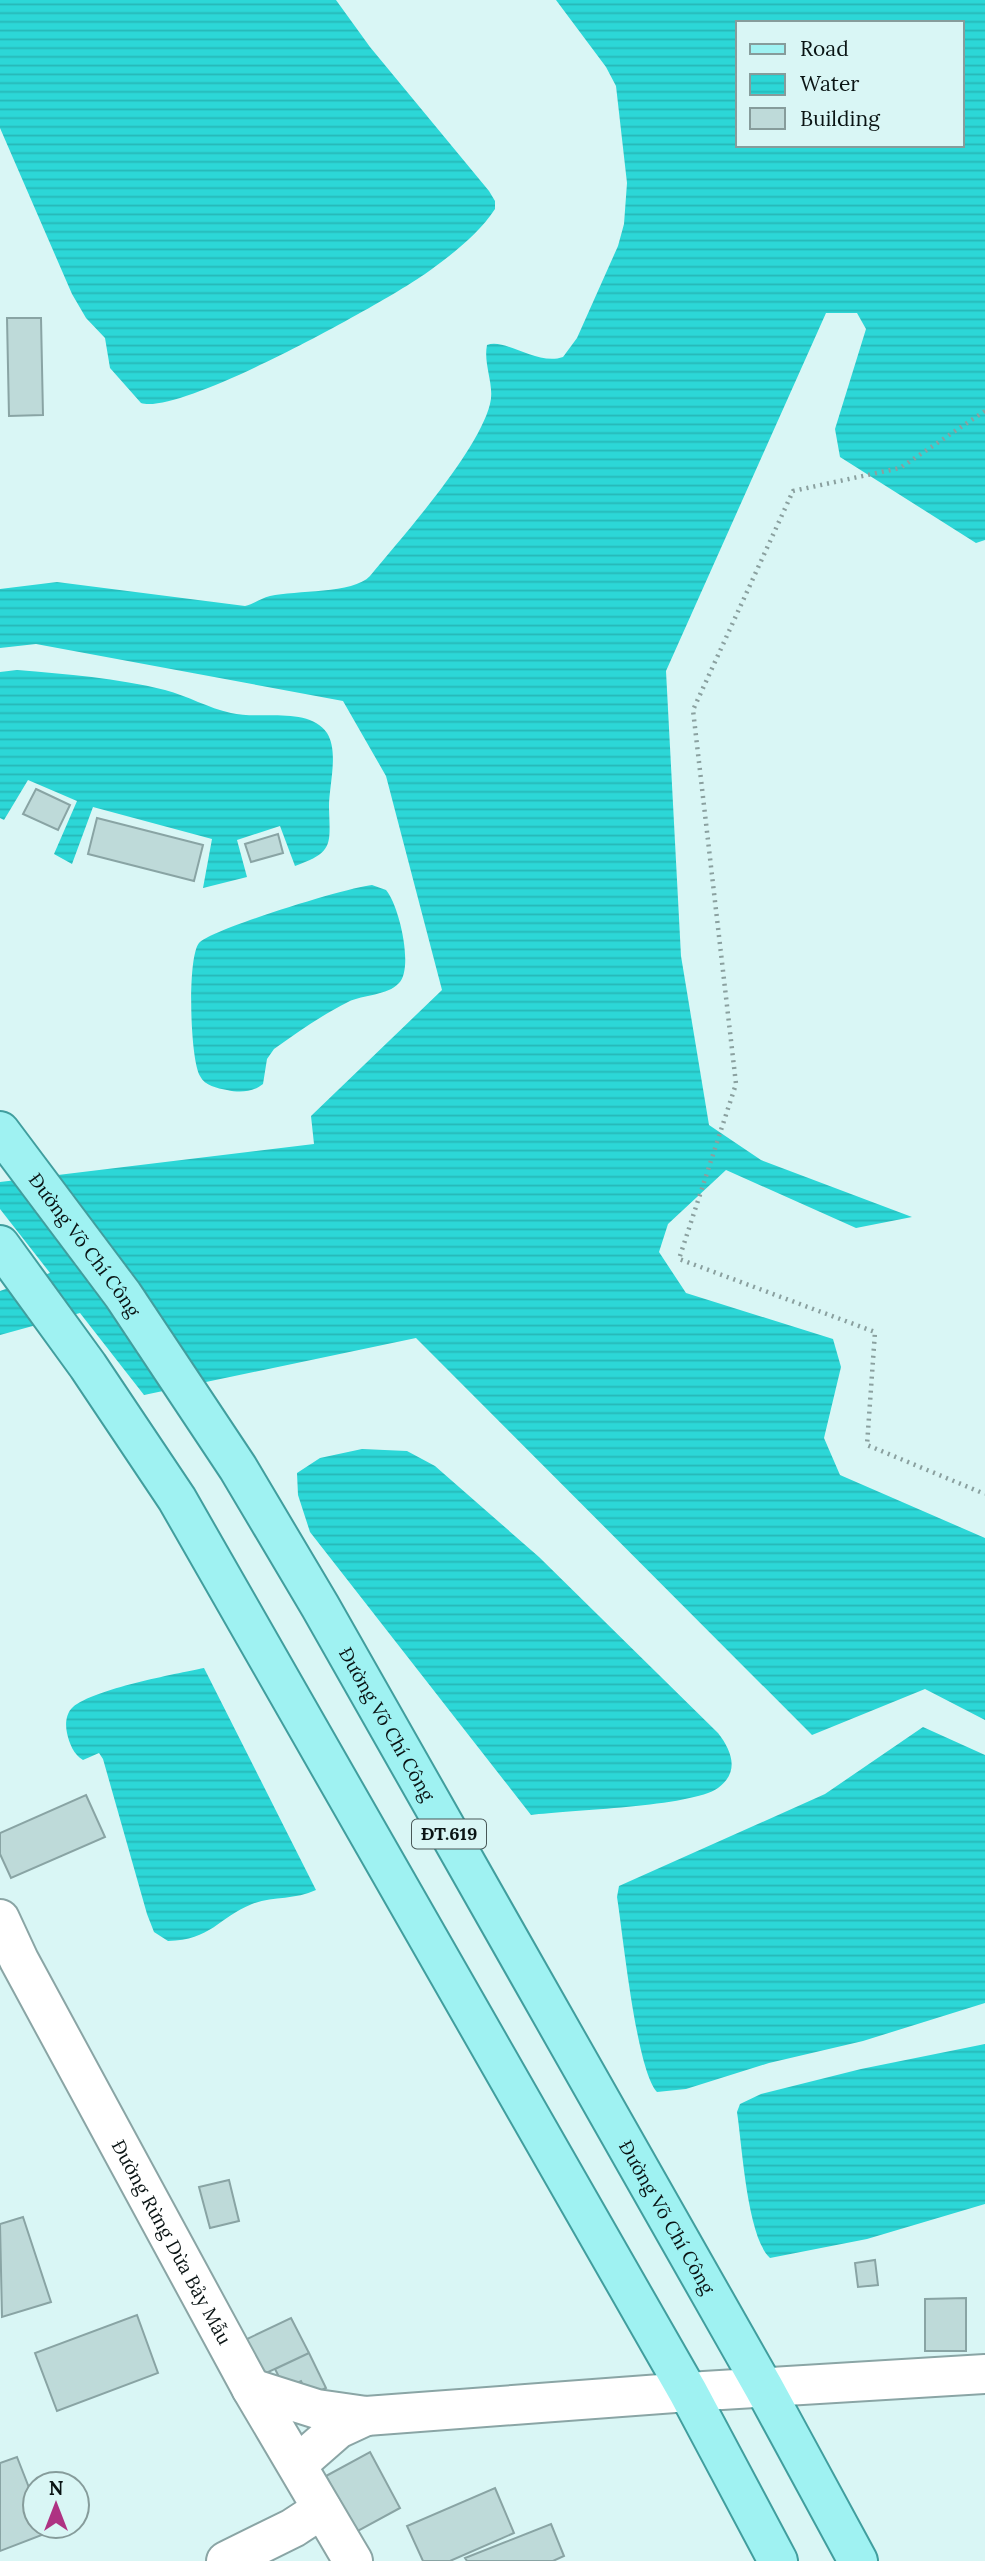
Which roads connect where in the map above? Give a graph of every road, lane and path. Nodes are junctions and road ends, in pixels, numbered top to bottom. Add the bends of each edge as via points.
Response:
1 (985, 411) edge
2 (0, 1132) edge
3 (0, 1245) edge
4 (985, 1494) edge
5 (0, 1919) edge
6 (9, 1965) edge
7 (985, 2374) edge
8 (251, 2388) junction
9 (764, 2388) junction
10 (688, 2392) junction
11 (366, 2416) junction
12 (298, 2464) junction
13 (322, 2509) junction
14 (226, 2561) edge
15 (353, 2561) edge
16 (778, 2561) edge
17 (858, 2561) edge

1 - 4 path via 900,468 793,491 693,710 736,1084 679,1259 875,1332 867,1445
2 - 9 main road, Đường Võ Chí Công / ĐT.619 via 123,1295 238,1468
3 - 10 main road via 177,1499
5 - 6 street, Đường Rừng Dừa Bảy Mẫu
6 - 8 street, Đường Rừng Dừa Bảy Mẫu
7 - 9 street
8 - 11 street via 317,2409
8 - 12 street, Đường Rừng Dừa Bảy Mẫu
9 - 10 street
9 - 17 main road, Đường Võ Chí Công / ĐT.619
10 - 11 street
10 - 16 main road
11 - 12 street via 338,2429
12 - 13 street, Đường Rừng Dừa Bảy Mẫu
13 - 14 street
13 - 15 street, Đường Rừng Dừa Bảy Mẫu

